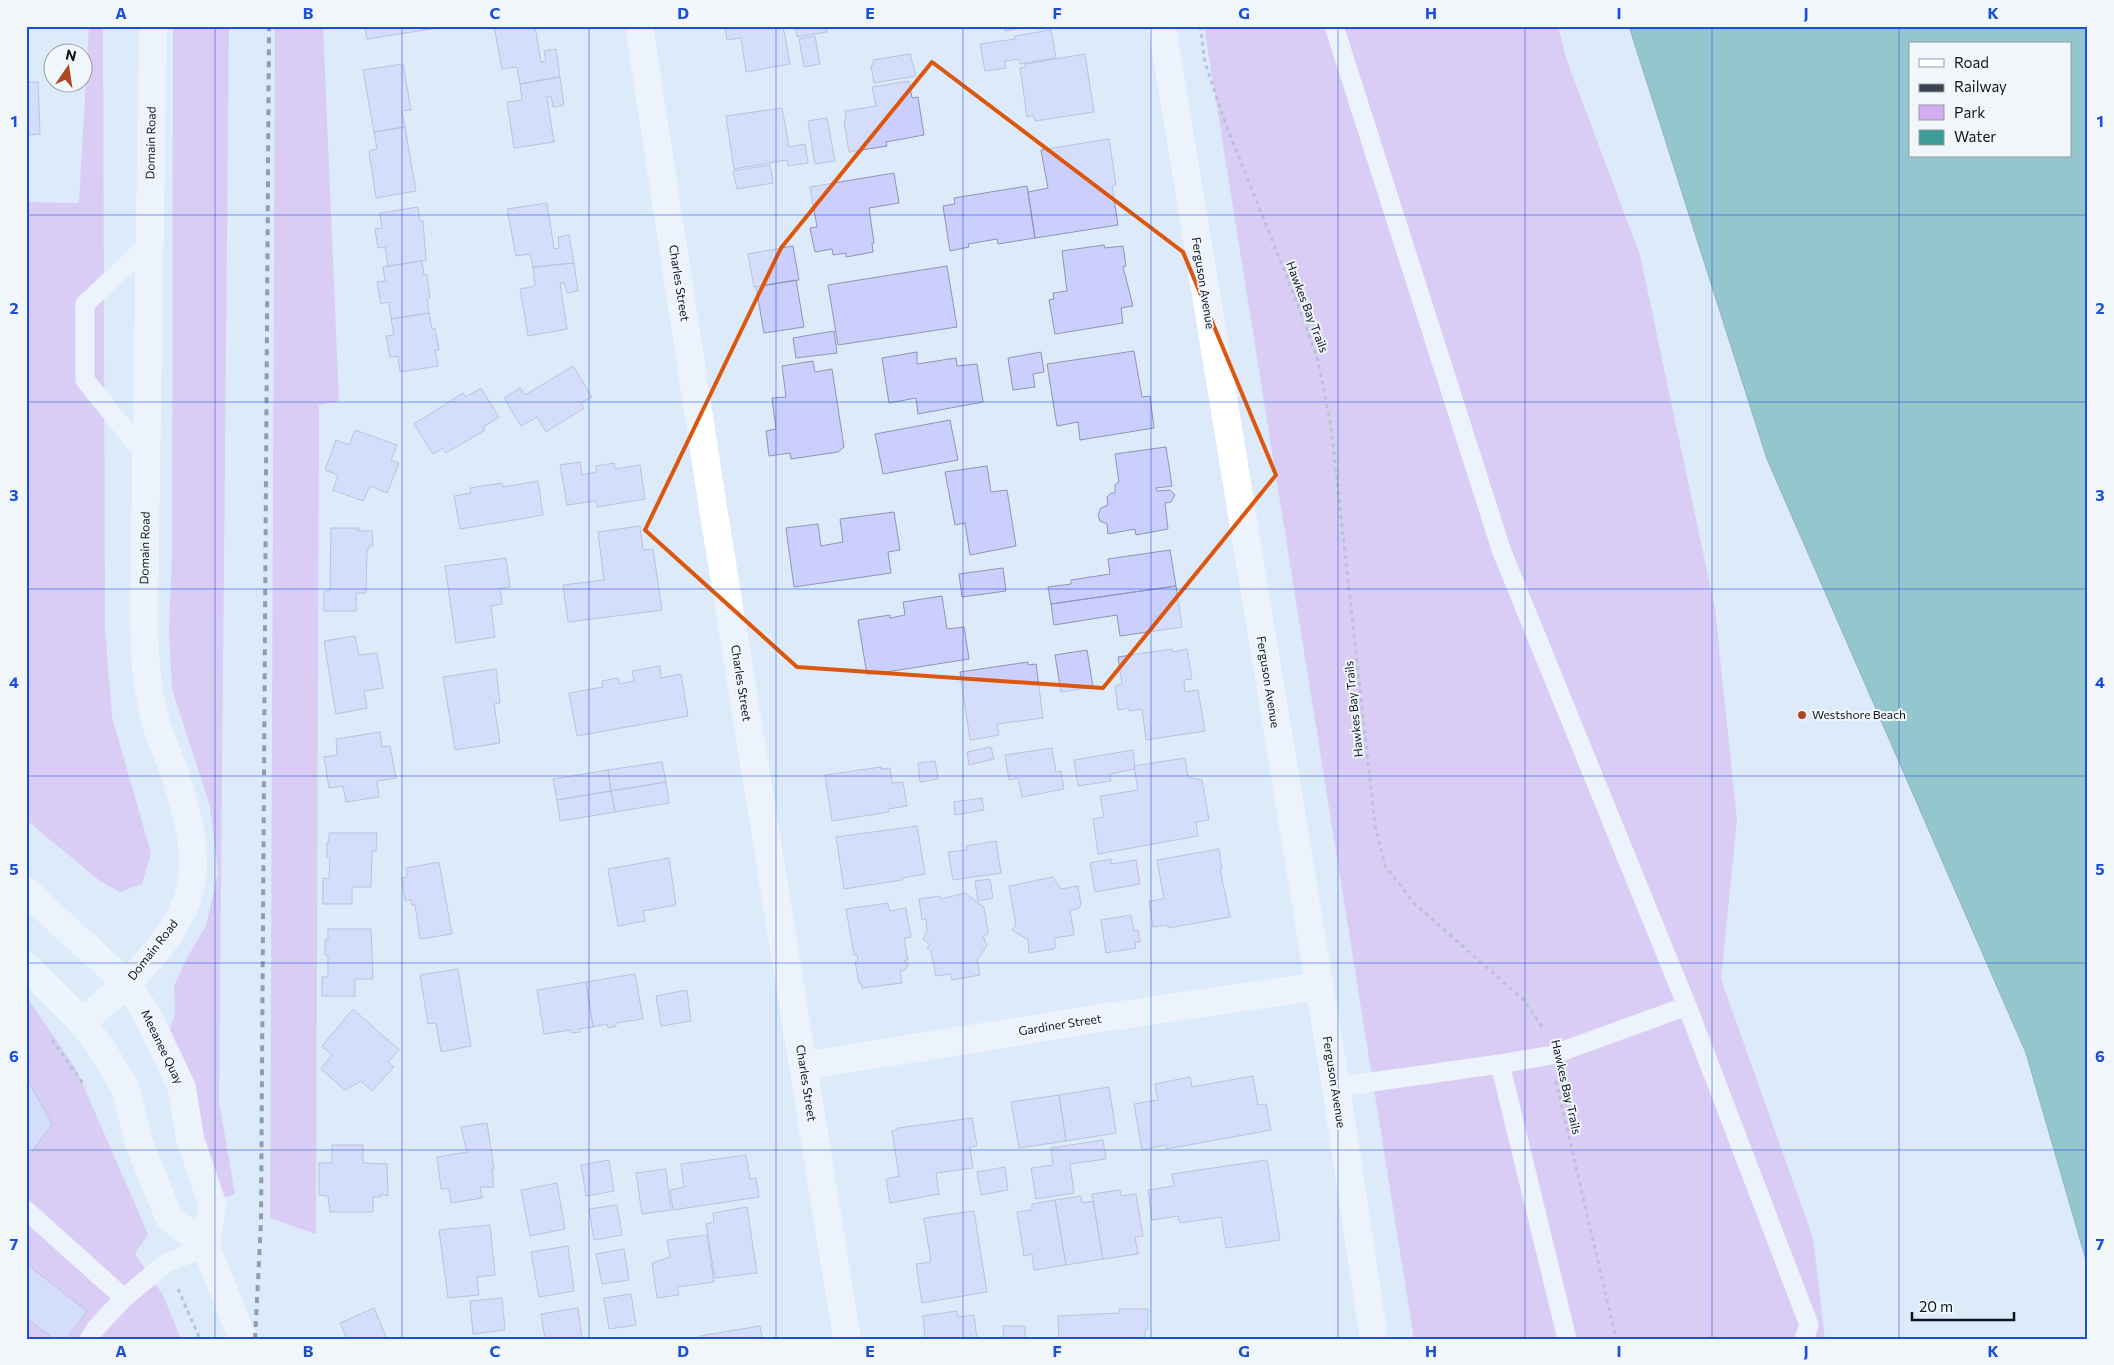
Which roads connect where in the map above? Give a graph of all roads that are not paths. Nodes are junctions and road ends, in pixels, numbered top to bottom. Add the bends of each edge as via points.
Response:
1 (153, 26) edge
2 (639, 26) edge
3 (1162, 26) edge
4 (1334, 26) edge
5 (150, 243) junction
6 (146, 456) junction
7 (26, 891) edge
8 (26, 966) edge
9 (127, 984) junction
10 (1318, 986) junction
11 (1687, 1006) junction
12 (82, 1022) junction
13 (1500, 1064) junction
14 (803, 1066) junction
15 (1336, 1087) junction
16 (26, 1210) edge
17 (206, 1248) junction
18 (124, 1298) junction
19 (89, 1339) edge
20 (243, 1339) edge
21 (848, 1339) edge
22 (1374, 1339) edge
23 (1567, 1339) edge
24 (1804, 1339) edge

1 - 5 street, Domain Road
2 - 14 street, Charles Street
3 - 10 street, Ferguson Avenue
4 - 11 lane via 1502,552
5 - 6 street, Domain Road
5 - 6 lane via 85,304 85,380
6 - 9 street, Domain Road via 145,671 154,718 189,827 193,855 191,885 184,909 171,932
7 - 9 street, Meeanee Quay
8 - 12 street, Meeanee Quay
9 - 12 street, Domain Road
9 - 17 street, Meeanee Quay via 148,1016 182,1088 190,1139 212,1203
10 - 14 street, Gardiner Street
10 - 15 street, Ferguson Avenue
11 - 13 lane via 1552,1055
11 - 24 lane via 1810,1325
12 - 17 street, Meeanee Quay via 125,1087 140,1143 169,1217
13 - 15 lane
13 - 23 lane
14 - 21 street, Charles Street
15 - 22 street, Ferguson Avenue
16 - 18 lane
17 - 18 lane via 166,1263
17 - 20 street, Meeanee Quay
18 - 19 lane

